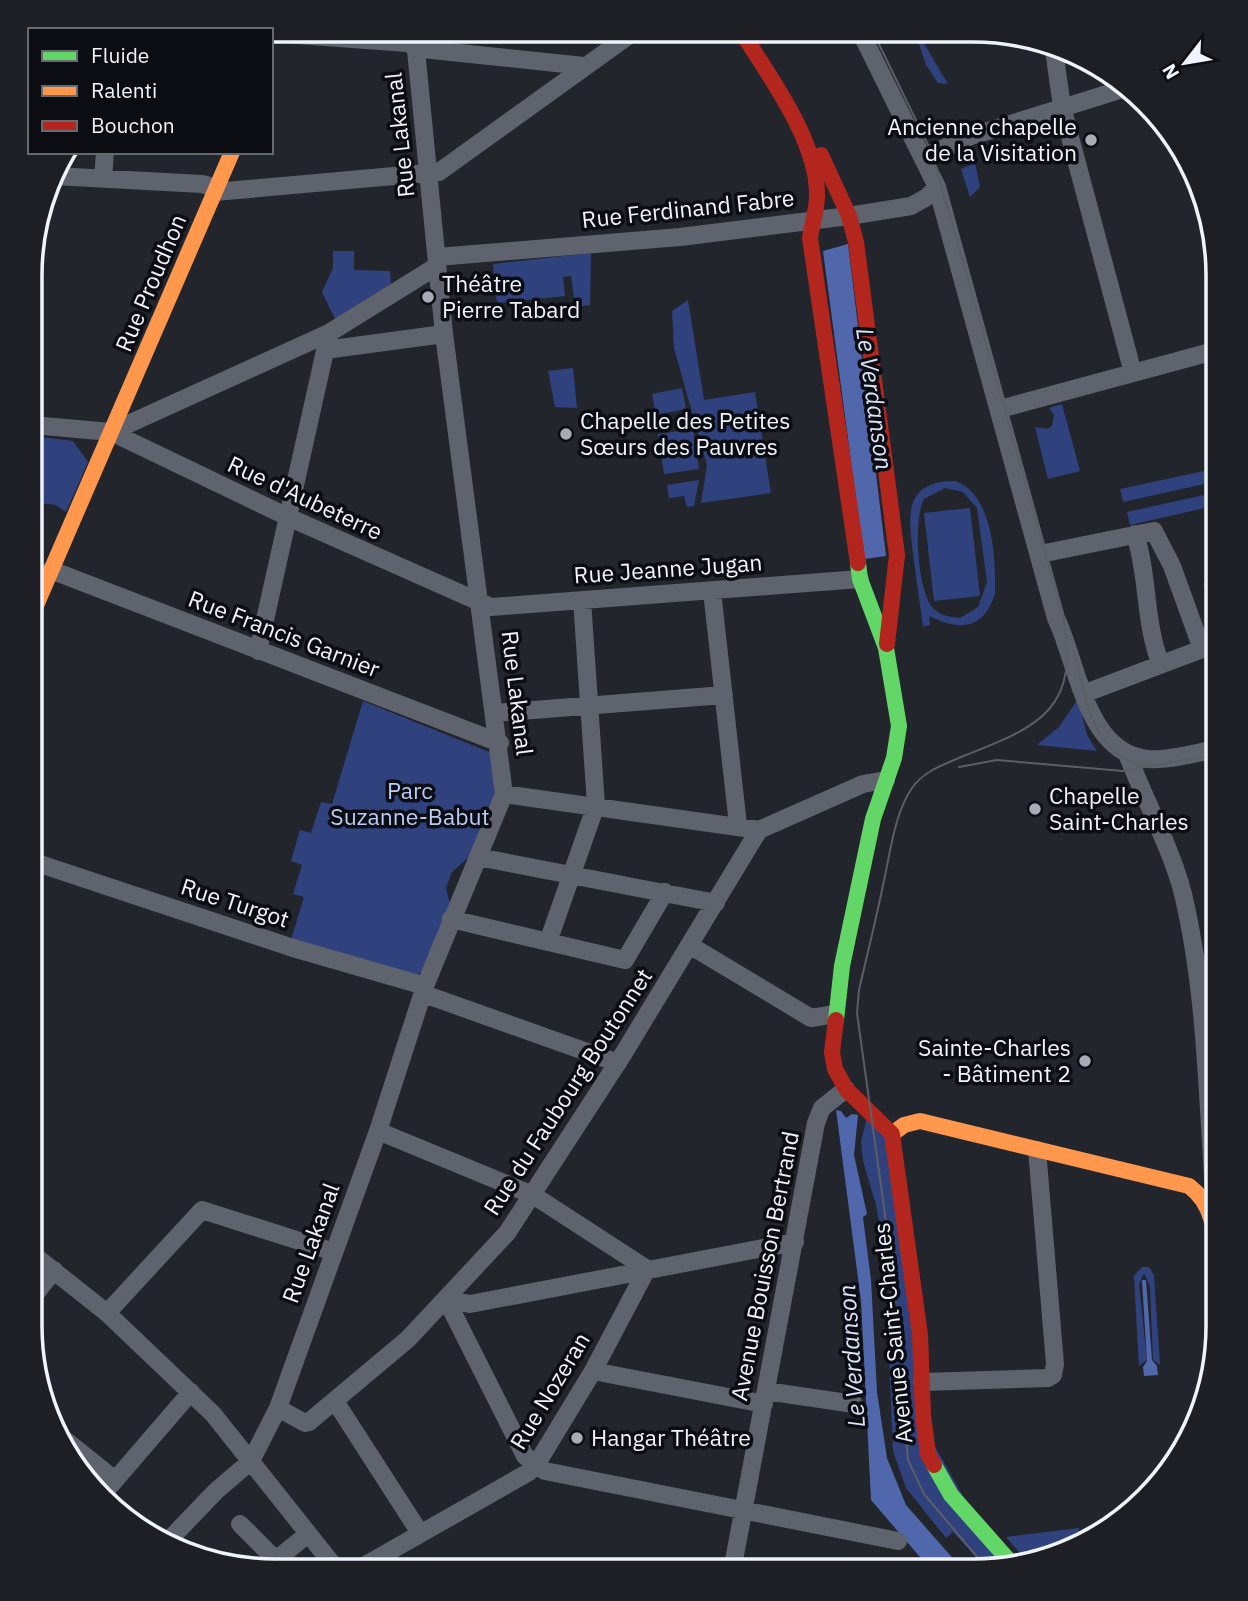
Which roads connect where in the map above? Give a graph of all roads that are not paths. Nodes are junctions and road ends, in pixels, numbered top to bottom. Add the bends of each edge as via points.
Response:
1 (415, 42) edge
2 (439, 42) edge
3 (619, 42) edge
4 (747, 42) edge
5 (759, 42) edge
6 (865, 42) edge
7 (1055, 58) edge
8 (584, 66) junction
9 (1116, 92) edge
10 (1062, 107) junction
11 (105, 154) edge
12 (231, 154) edge
13 (924, 157) junction
14 (429, 175) junction
15 (64, 177) edge
16 (103, 179) junction
17 (937, 187) junction
18 (216, 190) junction
19 (849, 216) junction
20 (813, 220) junction
21 (437, 261) junction
22 (444, 334) junction
23 (327, 341) junction
24 (1206, 353) edge
25 (1133, 373) junction
26 (1000, 409) junction
27 (42, 426) edge
28 (111, 432) junction
29 (288, 517) junction
30 (1135, 534) junction
31 (1040, 554) junction
32 (51, 570) junction
33 (859, 572) junction
34 (896, 573) junction
35 (42, 591) edge
36 (712, 591) junction
37 (582, 600) junction
38 (481, 604) junction
39 (1206, 638) edge
40 (886, 648) junction
41 (1206, 648) edge
42 (258, 650) junction
43 (1161, 665) junction
44 (1083, 694) junction
45 (724, 695) junction
46 (590, 706) junction
47 (494, 713) junction
48 (499, 743) junction
49 (1206, 750) edge
50 (1128, 755) junction
51 (886, 780) junction
52 (504, 794) junction
53 (596, 805) junction
54 (738, 825) junction
55 (759, 830) junction
56 (478, 857) junction
57 (42, 865) edge
58 (571, 876) junction
59 (665, 892) junction
60 (716, 903) junction
61 (451, 919) junction
62 (548, 942) junction
63 (691, 946) junction
64 (425, 990) junction
65 (835, 1014) junction
66 (618, 1063) junction
67 (1206, 1078) edge
68 (846, 1089) junction
69 (377, 1131) junction
70 (892, 1134) junction
71 (1037, 1150) junction
72 (1206, 1178) edge
73 (1182, 1184) junction
74 (533, 1195) junction
75 (1206, 1204) edge
76 (795, 1242) junction
77 (334, 1252) junction
78 (42, 1261) edge
79 (648, 1269) junction
80 (54, 1270) junction
81 (42, 1286) edge
82 (446, 1299) junction
83 (107, 1313) junction
84 (593, 1371) junction
85 (922, 1382) junction
86 (191, 1392) junction
87 (765, 1397) junction
88 (335, 1401) junction
89 (854, 1404) dead end
90 (278, 1408) junction
91 (251, 1461) junction
92 (86, 1462) edge
93 (536, 1465) junction
94 (110, 1486) edge
95 (743, 1511) junction
96 (240, 1524) dead end
97 (420, 1533) junction
98 (308, 1534) junction
99 (174, 1535) edge
100 (898, 1541) dead end
101 (282, 1555) junction
102 (1006, 1557) edge
103 (285, 1559) edge
104 (328, 1559) edge
105 (376, 1559) edge
106 (734, 1559) edge

1 - 14 street, Rue Lakanal
2 - 8 street
3 - 8 street
4 - 20 main road via 811,161 818,194
5 - 19 main road via 813,135
6 - 13 street
7 - 10 street
8 - 14 street
9 - 10 street
10 - 13 street
10 - 25 street
11 - 16 street
12 - 18 main road, Rue Proudhon
13 - 17 street
14 - 18 street
14 - 21 street, Rue Lakanal
15 - 16 street
16 - 18 street via 202,184
17 - 19 street, Rue Ferdinand Fabre via 911,206
17 - 26 street
18 - 28 main road, Rue Proudhon
19 - 20 street, Rue Ferdinand Fabre
19 - 34 main road via 856,242
20 - 21 street, Rue Ferdinand Fabre
20 - 33 main road via 813,261
21 - 22 street, Rue Lakanal
21 - 23 street, Rue Ferdinand Fabre
22 - 23 street
22 - 38 street, Rue Lakanal
23 - 28 street, Rue Ferdinand Fabre
23 - 29 street
24 - 25 street
25 - 26 street
26 - 31 street
27 - 28 street
28 - 29 street, Rue d'Aubeterre
28 - 32 main road, Rue Proudhon
29 - 38 street, Rue d'Aubeterre
29 - 42 street
30 - 31 street
30 - 39 street via 1154,531
30 - 43 street via 1153,644
31 - 44 street
32 - 35 main road, Rue Proudhon
32 - 42 street, Rue Francis Garnier
33 - 34 main road via 872,584
33 - 36 street, Rue Jeanne Jugan
33 - 40 main road
34 - 40 main road
36 - 37 street, Rue Jeanne Jugan
36 - 45 street
37 - 38 street, Rue Jeanne Jugan
37 - 46 street
38 - 47 street, Rue Lakanal
40 - 51 main road via 898,726
41 - 43 street
42 - 48 street, Rue Francis Garnier
43 - 44 street
44 - 50 street via 1109,741
45 - 46 street
45 - 54 street
46 - 47 street
46 - 53 street
47 - 48 street, Rue Lakanal
48 - 52 street, Rue Lakanal
49 - 50 street via 1151,760
50 - 67 street via 1183,895 1200,996
51 - 55 street via 863,784
51 - 65 main road via 873,818
52 - 53 street
52 - 56 street, Rue Lakanal
53 - 54 street
53 - 58 street
54 - 55 street
55 - 60 street, Rue du Faubourg Boutonnet
56 - 58 street
56 - 61 street, Rue Lakanal
57 - 64 street, Rue Turgot
58 - 59 street
58 - 62 street
59 - 60 street
59 - 62 street via 625,960
60 - 63 street, Rue du Faubourg Boutonnet
61 - 62 street
61 - 64 street, Rue Lakanal
63 - 65 street via 811,1018
63 - 66 street, Rue du Faubourg Boutonnet
64 - 66 street, Rue Turgot
64 - 69 street, Rue Lakanal
65 - 68 main road via 832,1052
66 - 74 street, Rue du Faubourg Boutonnet
68 - 70 main road
68 - 76 street, Avenue Bouisson Bertrand via 822,1108 816,1124
69 - 74 street
69 - 77 street, Rue Lakanal
70 - 71 main road via 920,1121
70 - 85 main road, Avenue Saint-Charles via 920,1335
71 - 73 main road
71 - 85 street via 1053,1375
72 - 73 street
73 - 75 main road via 1199,1193
74 - 79 street
74 - 82 street, Rue du Faubourg Boutonnet via 507,1233
76 - 79 street
76 - 87 street, Avenue Bouisson Bertrand
77 - 83 street via 202,1210
77 - 90 street, Rue Lakanal
78 - 80 street
79 - 82 street via 470,1304
79 - 84 street, Rue Nozeran
80 - 81 street
80 - 83 street
82 - 88 street, Rue du Faubourg Boutonnet via 408,1339
82 - 93 street via 525,1457
83 - 86 street
84 - 87 street
84 - 93 street, Rue Nozeran
85 - 102 main road, Avenue Saint-Charles via 926,1443 939,1478
86 - 91 street
86 - 94 street
87 - 89 street
87 - 95 street, Avenue Bouisson Bertrand
88 - 90 street, Rue du Faubourg Boutonnet via 305,1423
88 - 97 street
90 - 91 street, Rue Lakanal
91 - 98 street
91 - 99 street
92 - 94 street
93 - 95 street via 545,1471
93 - 97 street, Rue Nozeran
95 - 100 street
95 - 106 street, Avenue Bouisson Bertrand
96 - 101 street via 274,1558
97 - 105 street, Rue Nozeran
98 - 101 street
98 - 104 street
101 - 103 street

